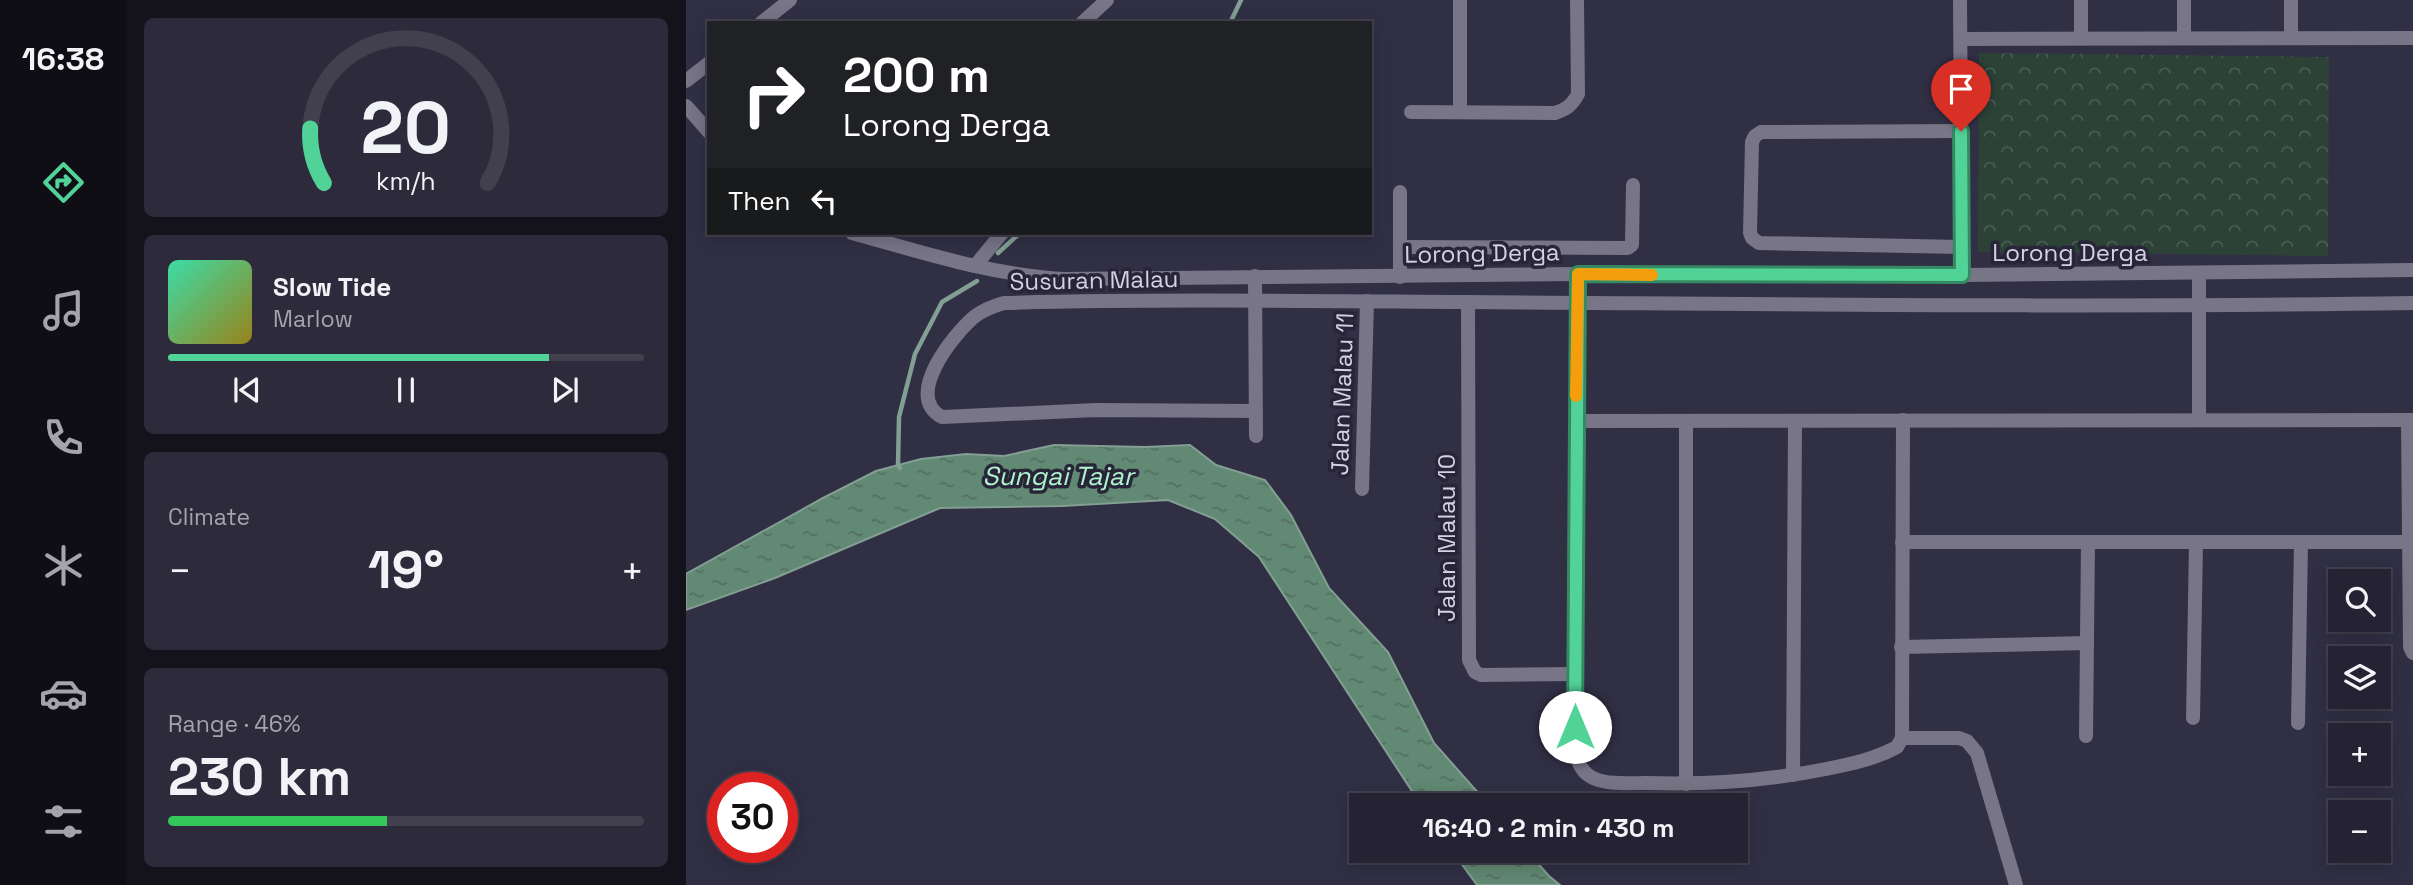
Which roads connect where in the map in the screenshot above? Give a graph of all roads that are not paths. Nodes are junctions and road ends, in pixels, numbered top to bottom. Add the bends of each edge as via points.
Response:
1 (790, 0) edge
2 (1107, 0) edge
3 (1460, 0) edge
4 (1577, 0) edge
5 (1960, 0) edge
6 (2081, 0) edge
7 (2185, 0) edge
8 (2291, 0) edge
9 (764, 21) edge
10 (1084, 21) edge
11 (2081, 38) junction
12 (2184, 38) junction
13 (2291, 38) junction
14 (2413, 38) edge
15 (1961, 39) junction
16 (707, 65) edge
17 (686, 81) edge
18 (686, 106) edge
19 (1411, 112) dead end
20 (1460, 112) junction
21 (707, 130) edge
22 (1961, 131) junction
23 (1633, 185) dead end
24 (1399, 192) dead end
25 (859, 235) edge
26 (1000, 235) edge
27 (1401, 247) junction
28 (1961, 247) junction
29 (975, 266) junction
30 (2413, 271) edge
31 (1578, 274) junction
32 (2199, 274) junction
33 (1962, 275) junction
34 (1255, 276) junction
35 (1400, 277) junction
36 (1255, 301) junction
37 (1367, 301) junction
38 (1468, 302) junction
39 (1577, 302) junction
40 (2413, 303) edge
41 (2199, 306) junction
42 (1256, 411) junction
43 (1903, 420) junction
44 (2199, 420) junction
45 (2411, 420) edge
46 (1576, 421) junction
47 (1686, 421) junction
48 (1795, 421) junction
49 (1256, 436) dead end
50 (1362, 489) dead end
51 (1902, 542) junction
52 (2088, 542) junction
53 (2196, 542) junction
54 (2301, 542) junction
55 (2408, 542) junction
56 (2087, 643) junction
57 (1901, 647) junction
58 (2413, 653) edge
59 (1575, 674) junction
60 (2193, 718) dead end
61 (2298, 723) dead end
62 (2086, 736) dead end
63 (1902, 737) junction
64 (1793, 775) junction
65 (1686, 784) junction
66 (2016, 885) edge

1 - 9 street
2 - 10 street
3 - 20 street
4 - 20 street via 1578,94 1566,110
5 - 15 street
6 - 11 street
7 - 12 street
8 - 13 street
11 - 12 street
11 - 15 street
12 - 13 street
13 - 14 street
15 - 22 street
16 - 17 street
18 - 21 street
19 - 20 street
22 - 28 street
22 - 28 street via 1761,132 1752,142 1750,186 1750,233 1759,243
23 - 27 street via 1632,245 1628,248
24 - 27 street
25 - 29 street, Lorong Derga
26 - 29 street
27 - 35 street
28 - 33 street
29 - 34 street, Lorong Derga via 1063,279
30 - 32 street, Lorong Derga
31 - 33 street, Lorong Derga
31 - 35 street, Lorong Derga
31 - 39 street
32 - 33 street, Lorong Derga
32 - 41 street
34 - 35 street, Lorong Derga
34 - 36 street
36 - 37 street
36 - 42 street
36 - 42 street, Susuran Malau via 993,306 972,318 937,360 927,398 934,413 942,417 1097,410
37 - 38 street
37 - 50 street, Jalan Malau 11
38 - 39 street
38 - 59 street, Jalan Malau 10 via 1469,660 1481,675
39 - 41 street
39 - 46 street
40 - 41 street
41 - 44 street
42 - 49 street
43 - 44 street
43 - 48 street
43 - 51 street
44 - 45 street
45 - 55 street
46 - 47 street
46 - 59 street
47 - 48 street
47 - 65 street
48 - 64 street
51 - 52 street
51 - 57 street
52 - 53 street
52 - 56 street
53 - 54 street
53 - 60 street
54 - 55 street
54 - 61 street
55 - 58 street
56 - 57 street
56 - 62 street
57 - 63 street
59 - 65 street via 1575,753 1585,773 1601,781
63 - 64 street via 1888,752
63 - 66 street via 1959,738 1972,746
64 - 65 street

